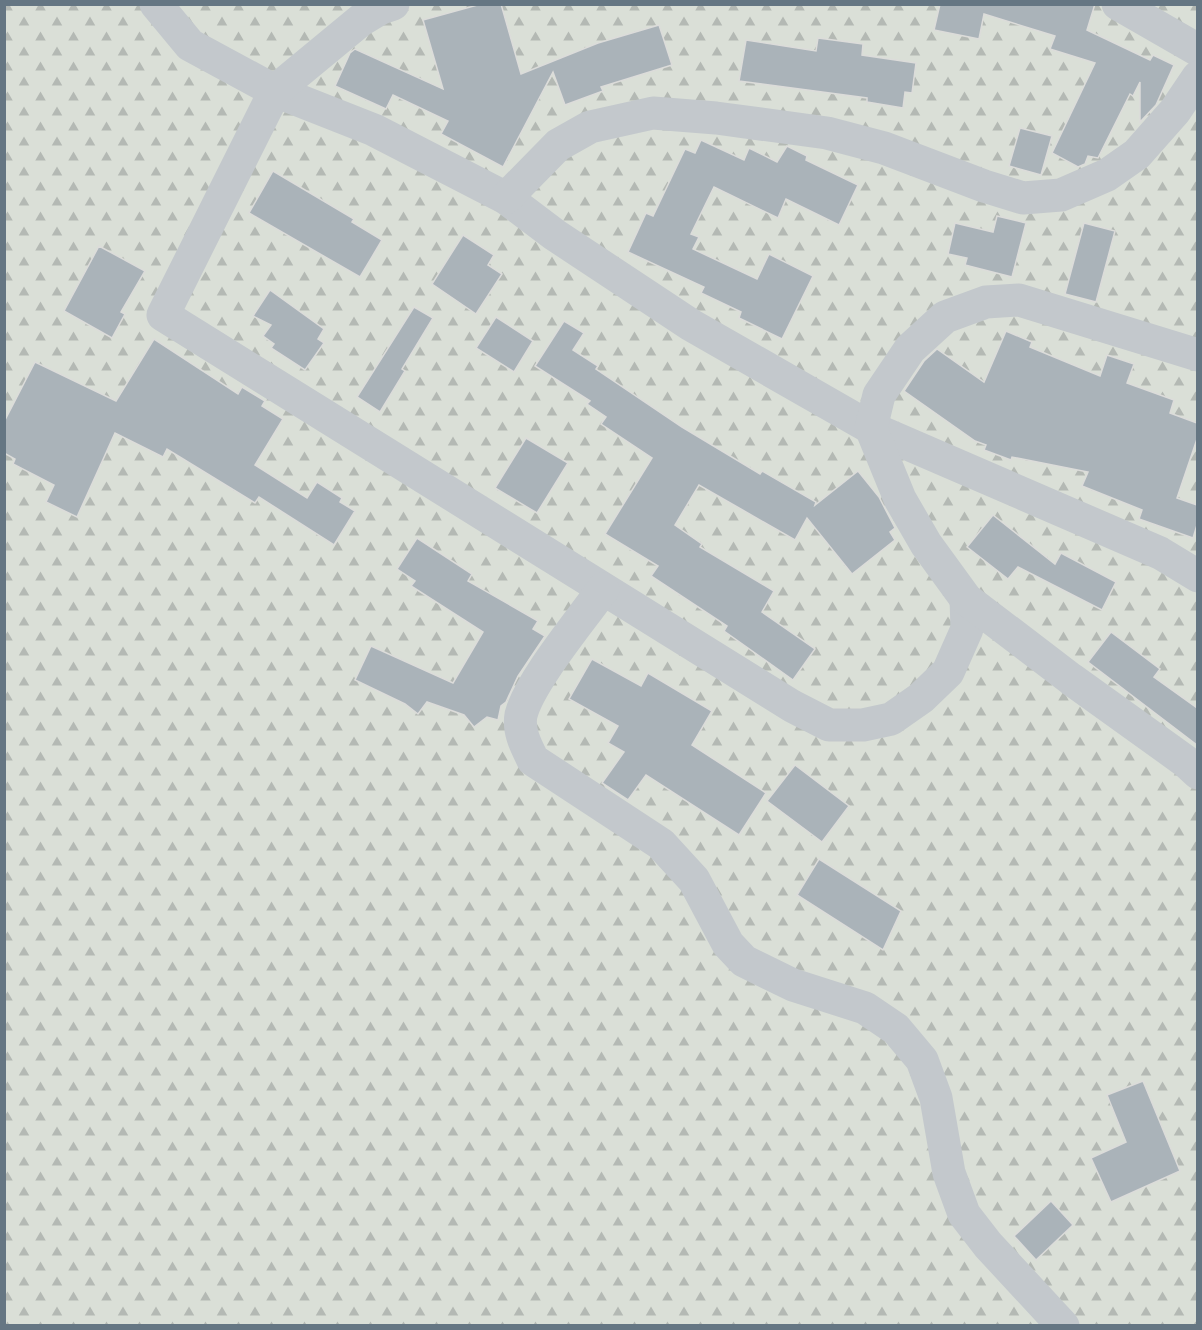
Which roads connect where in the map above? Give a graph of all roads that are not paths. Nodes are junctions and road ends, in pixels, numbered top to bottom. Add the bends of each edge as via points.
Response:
1 (156, 4) edge
2 (393, 4) edge
3 (1118, 4) edge
4 (1197, 50) edge
5 (1197, 77) edge
6 (275, 91) junction
7 (506, 198) junction
8 (1197, 355) edge
9 (871, 428) junction
10 (1197, 576) edge
11 (603, 589) junction
12 (966, 599) junction
13 (1197, 773) edge
14 (1063, 1326) edge

1 - 6 street via 190,45
2 - 6 street via 362,20
3 - 4 street
5 - 7 street via 1175,111 1137,154 1107,175 1061,195 1023,198 884,148 827,133 653,113 590,127 558,145
6 - 7 street via 374,130
6 - 11 street via 163,315
7 - 9 street via 555,236 691,325
8 - 9 street via 1019,300 986,302 945,317 910,349 879,395
9 - 10 street via 1160,553
9 - 12 street via 900,499 926,544
11 - 12 street via 792,706 829,724 862,725 891,719 948,672 967,629
11 - 14 street via 536,684 521,716 522,739 533,760 661,844 694,880 728,944 744,961 793,985 865,1008 896,1029 922,1060 936,1098 950,1173 964,1214
12 - 13 street

